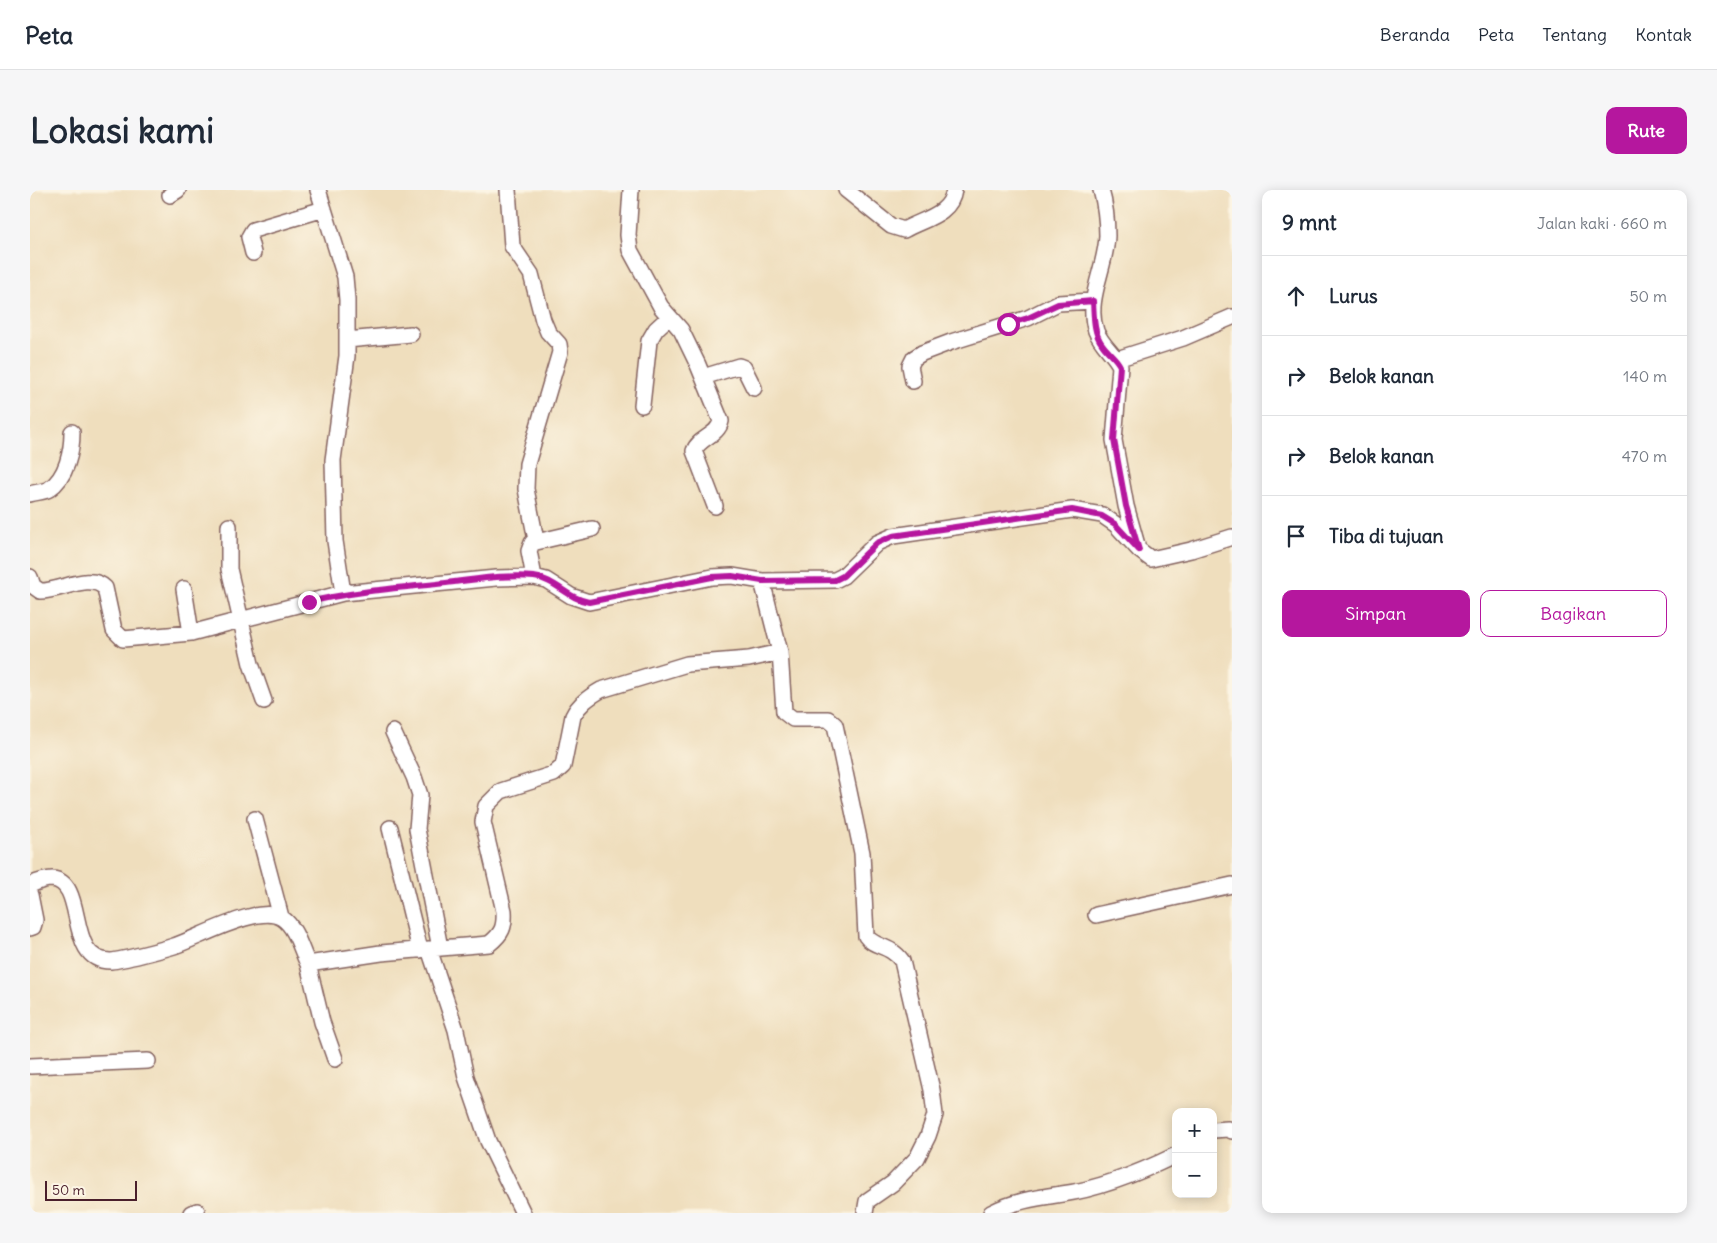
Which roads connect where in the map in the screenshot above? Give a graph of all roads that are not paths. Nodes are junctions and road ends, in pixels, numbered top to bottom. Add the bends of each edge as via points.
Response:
1 (318, 190) edge
2 (508, 190) edge
3 (631, 190) edge
4 (846, 190) edge
5 (954, 190) edge
6 (1101, 190) edge
7 (324, 209) junction
8 (253, 253) dead end
9 (1093, 301) junction
10 (669, 317) junction
11 (1232, 317) edge
12 (411, 334) dead end
13 (347, 340) junction
14 (1117, 359) junction
15 (703, 377) junction
16 (913, 381) dead end
17 (754, 388) dead end
18 (642, 405) dead end
19 (72, 432) dead end
20 (30, 494) edge
21 (715, 506) dead end
22 (229, 526) dead end
23 (592, 529) dead end
24 (1232, 536) edge
25 (536, 540) junction
26 (1139, 550) junction
27 (30, 577) edge
28 (534, 577) junction
29 (762, 581) junction
30 (184, 589) dead end
31 (34, 593) edge
32 (343, 593) junction
33 (241, 619) junction
34 (191, 633) junction
35 (780, 652) junction
36 (264, 701) dead end
37 (393, 732) dead end
38 (255, 818) dead end
39 (390, 828) dead end
40 (30, 885) edge
41 (1232, 886) edge
42 (30, 895) edge
43 (1096, 915) dead end
44 (281, 917) junction
45 (30, 928) edge
46 (430, 949) junction
47 (308, 964) junction
48 (335, 1059) dead end
49 (148, 1061) dead end
50 (30, 1066) edge
51 (1217, 1129) edge
52 (1232, 1131) edge
53 (1172, 1157) edge
54 (522, 1213) edge
55 (865, 1213) edge
56 (991, 1213) edge

1 - 7 street
2 - 25 street via 512,246 531,274 543,320 559,344 560,352 527,464 526,488
3 - 10 street via 630,250
4 - 5 street via 891,226 904,230 946,209
6 - 9 street via 1107,236
7 - 8 street via 253,230 249,237
7 - 13 street via 345,277
9 - 14 street via 1095,329 1102,344
9 - 16 street via 1058,304 1028,318 922,353 910,366
10 - 15 street via 681,330
10 - 18 street via 649,341
11 - 14 street via 1183,338
12 - 13 street
13 - 32 street via 333,460 335,541
14 - 26 street via 1120,366 1114,440 1126,506
15 - 17 street via 740,366
15 - 21 street via 721,421 717,430 699,441 694,451
19 - 20 street via 72,447 59,478 49,489
22 - 33 street via 229,569
23 - 25 street
24 - 26 street via 1164,558 1151,558
25 - 28 street via 529,551
26 - 29 street via 1115,524 1102,516 1072,510 893,536 877,543 835,580
27 - 31 street
28 - 29 street via 589,602 712,577 732,576
28 - 32 street
29 - 35 street
30 - 34 street
31 - 34 street via 90,582 101,584 105,588 114,630 123,639
32 - 33 street
33 - 34 street
33 - 36 street via 251,664
35 - 46 street via 749,659 687,664 601,690 588,697 574,716 563,766 554,774 501,791 486,806 482,822 504,911 505,924 500,935 489,944
35 - 55 street via 784,712 793,719 828,720 835,725 862,852 866,936 871,942 891,949 902,961 935,1106 928,1136 917,1158 894,1183 867,1201
37 - 46 street via 420,794 418,829
38 - 44 street
39 - 46 street
40 - 44 street via 54,879 62,882 68,889 88,951 100,959 112,961 175,946 251,917
41 - 43 street
42 - 45 street via 35,920
44 - 47 street via 293,931
46 - 47 street
46 - 54 street via 456,1030 466,1077 488,1141
47 - 48 street
49 - 50 street
51 - 52 street via 1228,1128
53 - 56 street via 1095,1186 1017,1202

